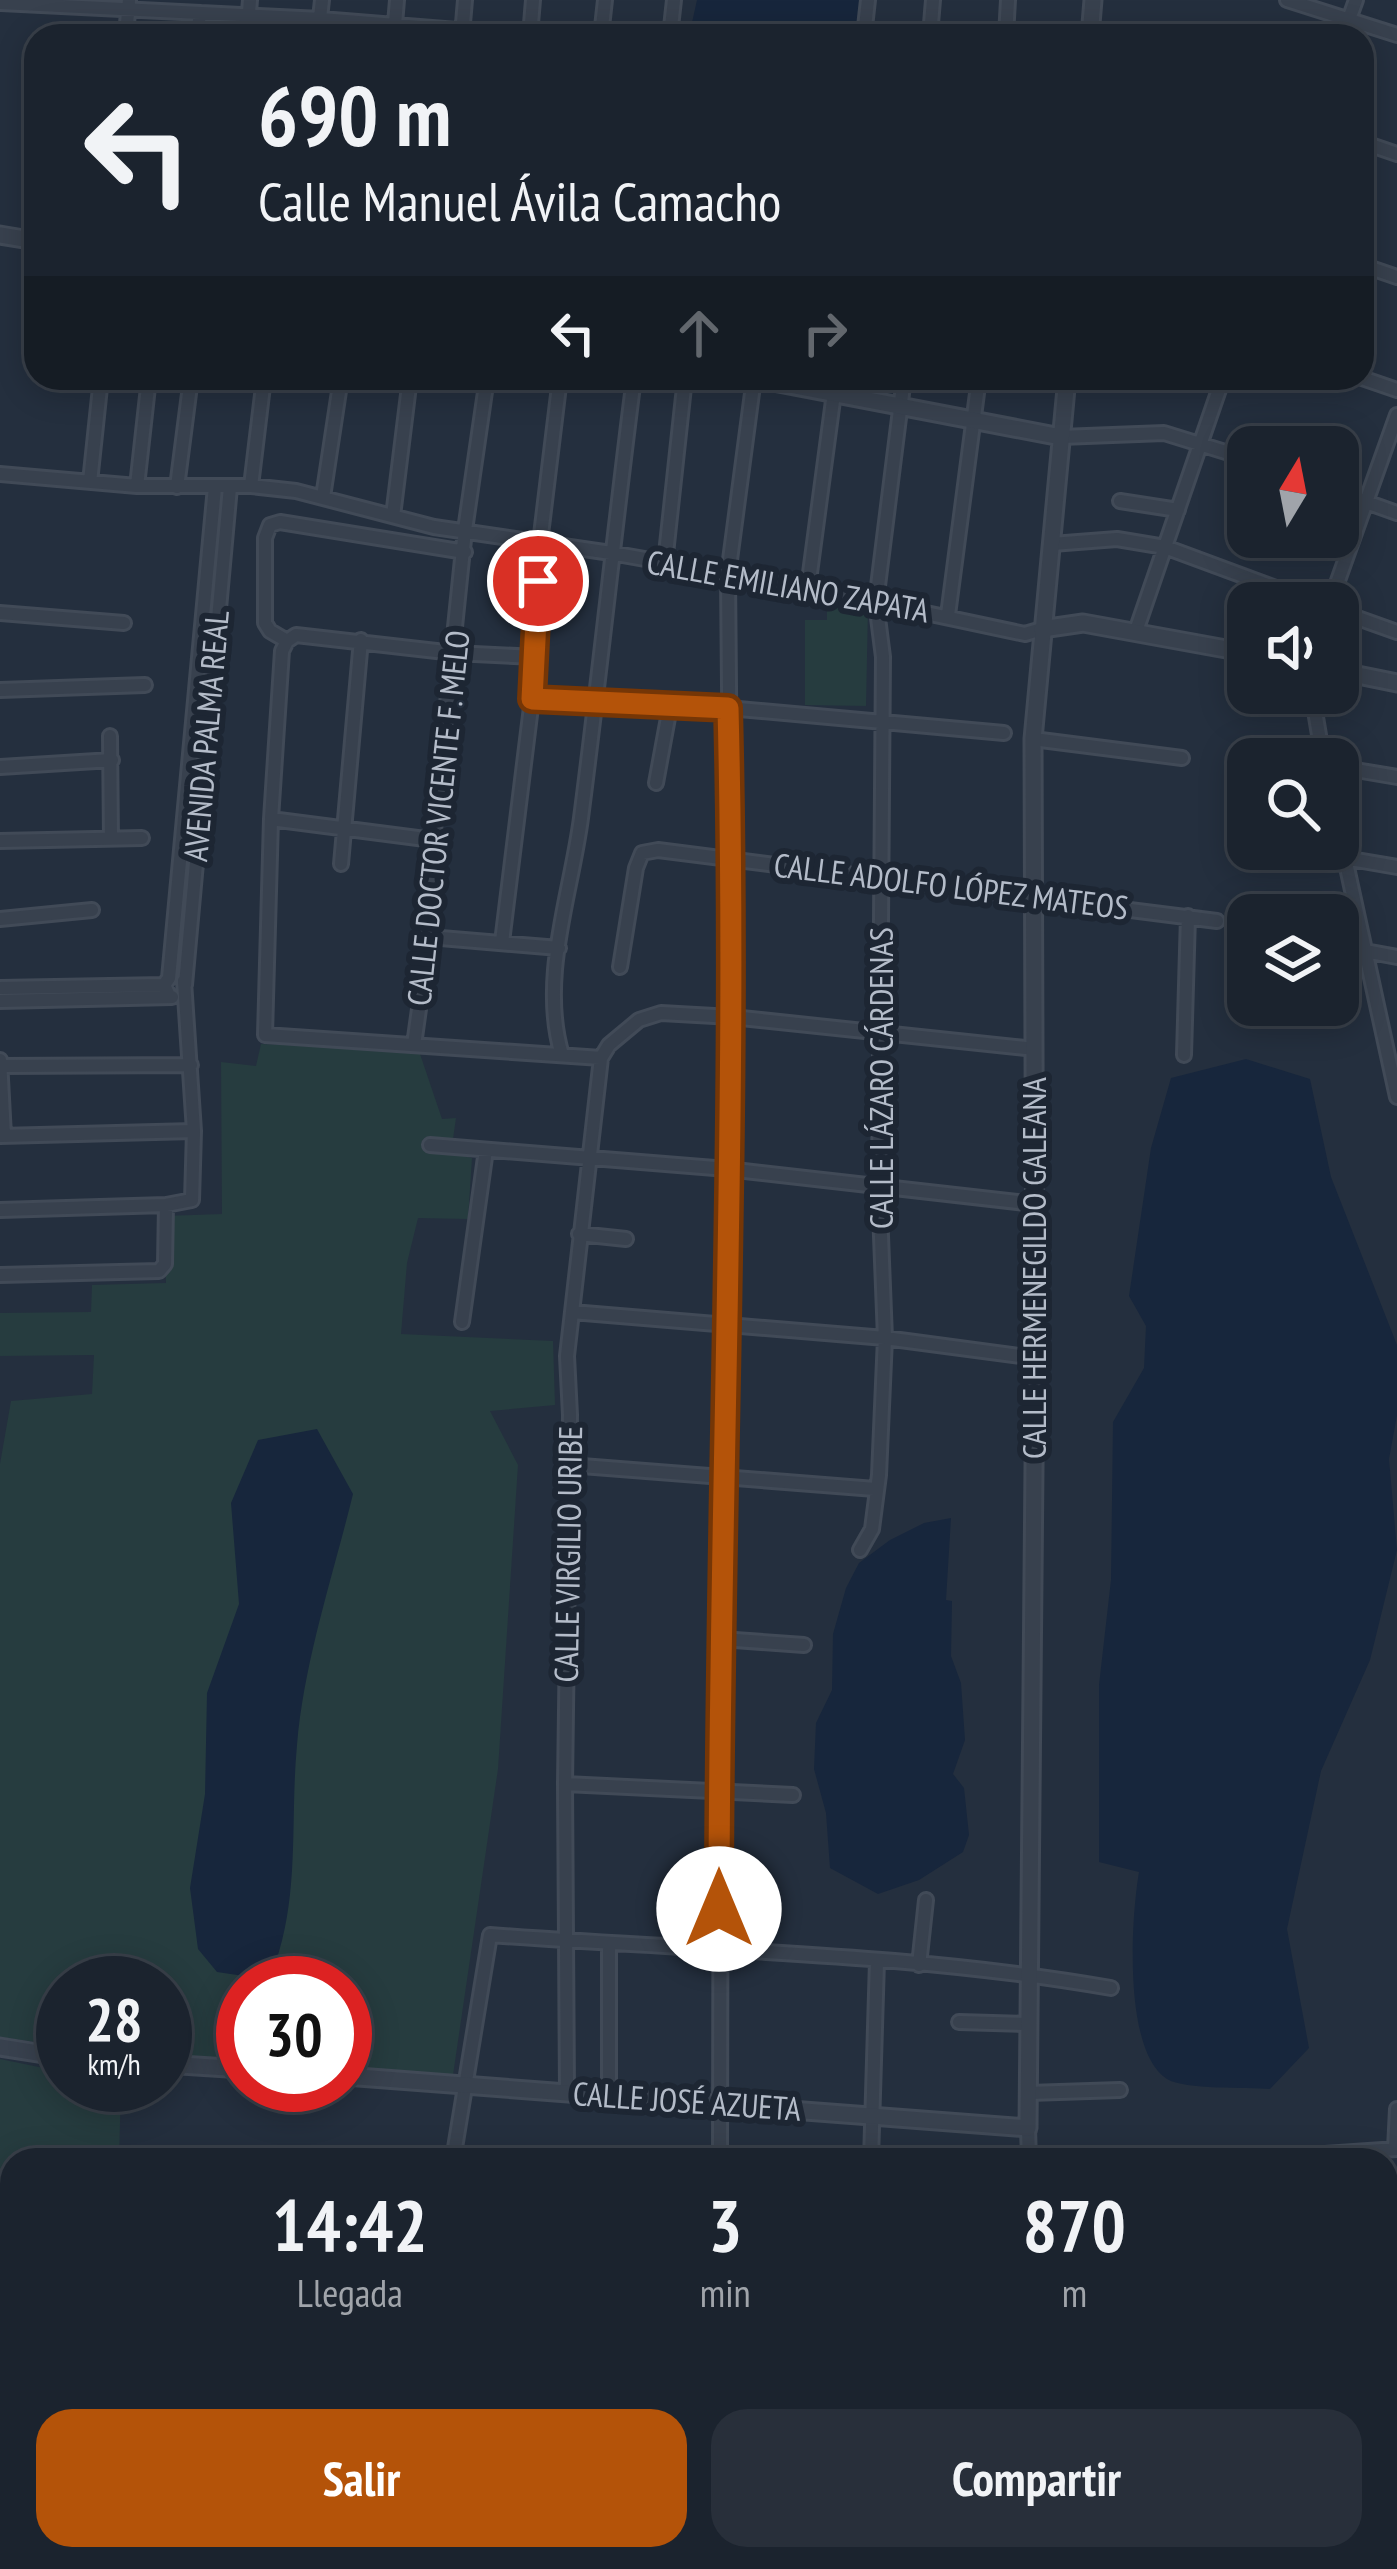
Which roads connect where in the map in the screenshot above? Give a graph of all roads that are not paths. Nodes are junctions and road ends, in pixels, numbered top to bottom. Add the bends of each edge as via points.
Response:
1 (322, 0) edge
2 (1287, 0) edge
3 (1356, 0) edge
4 (1, 1) edge
5 (128, 6) edge
6 (249, 8) edge
7 (200, 13) junction
8 (0, 15) edge
9 (321, 19) junction
10 (1349, 19) junction
11 (199, 24) edge
12 (320, 24) edge
13 (355, 24) edge
14 (1347, 24) edge
15 (1364, 24) edge
16 (100, 390) edge
17 (148, 390) edge
18 (189, 390) edge
19 (263, 390) edge
20 (339, 390) edge
21 (409, 390) edge
22 (485, 390) edge
23 (559, 390) edge
24 (632, 390) edge
25 (684, 390) edge
26 (752, 390) edge
27 (835, 390) edge
28 (845, 390) edge
29 (903, 390) edge
30 (978, 390) edge
31 (1065, 390) edge
32 (1219, 390) edge
33 (902, 407) junction
34 (1397, 415) edge
35 (976, 423) junction
36 (1061, 437) junction
37 (1200, 442) junction
38 (1227, 452) edge
39 (0, 474) edge
40 (90, 482) junction
41 (137, 486) junction
42 (251, 486) junction
43 (222, 487) junction
44 (177, 488) junction
45 (323, 496) junction
46 (1359, 499) edge
47 (1120, 501) dead end
48 (1367, 502) junction
49 (1178, 510) junction
50 (1397, 513) edge
51 (393, 516) junction
52 (465, 530) junction
53 (540, 543) junction
54 (1052, 544) junction
55 (1165, 548) junction
56 (465, 552) junction
57 (611, 553) junction
58 (665, 563) junction
59 (728, 575) junction
60 (1258, 582) edge
61 (1338, 582) edge
62 (808, 588) junction
63 (876, 602) junction
64 (0, 613) edge
65 (948, 615) junction
66 (1359, 618) edge
67 (124, 623) dead end
68 (1042, 629) junction
69 (1136, 631) junction
70 (1397, 632) edge
71 (361, 640) junction
72 (286, 641) junction
73 (1227, 649) edge
74 (454, 653) junction
75 (536, 657) junction
76 (1359, 675) edge
77 (1397, 683) edge
78 (145, 685) dead end
79 (0, 691) edge
80 (532, 699) junction
81 (593, 703) junction
82 (670, 707) junction
83 (728, 708) junction
84 (883, 719) junction
85 (1004, 733) dead end
86 (110, 736) dead end
87 (1034, 739) junction
88 (1181, 758) dead end
89 (112, 760) junction
90 (0, 767) edge
91 (1359, 771) edge
92 (1397, 777) edge
93 (656, 783) dead end
94 (271, 819) junction
95 (345, 829) junction
96 (142, 838) dead end
97 (111, 839) junction
98 (433, 840) junction
99 (0, 841) edge
100 (732, 859) junction
101 (1359, 860) edge
102 (341, 864) dead end
103 (1397, 867) edge
104 (1348, 870) edge
105 (880, 876) junction
106 (1034, 896) junction
107 (92, 910) dead end
108 (1188, 916) junction
109 (0, 919) edge
110 (1217, 921) dead end
111 (429, 937) junction
112 (502, 942) junction
113 (559, 948) junction
114 (1365, 951) junction
115 (1397, 957) edge
116 (620, 967) dead end
117 (174, 987) junction
118 (0, 988) edge
119 (0, 1001) edge
120 (733, 1017) junction
121 (882, 1032) junction
122 (414, 1045) junction
123 (1035, 1049) junction
124 (1392, 1052) edge
125 (562, 1055) junction
126 (1184, 1055) dead end
127 (601, 1058) junction
128 (0, 1064) edge
129 (191, 1065) junction
130 (1397, 1097) edge
131 (194, 1131) junction
132 (2, 1136) edge
133 (430, 1145) dead end
134 (486, 1150) junction
135 (586, 1158) junction
136 (727, 1169) junction
137 (880, 1185) junction
138 (1035, 1204) junction
139 (166, 1205) junction
140 (0, 1210) edge
141 (579, 1234) junction
142 (626, 1239) dead end
143 (0, 1275) edge
144 (572, 1312) junction
145 (462, 1322) dead end
146 (726, 1323) junction
147 (885, 1338) junction
148 (1035, 1358) junction
149 (569, 1465) junction
150 (727, 1477) junction
151 (875, 1489) junction
152 (860, 1550) dead end
153 (721, 1639) junction
154 (804, 1645) dead end
155 (565, 1784) junction
156 (720, 1792) junction
157 (793, 1796) dead end
158 (926, 1900) dead end
159 (565, 1941) junction
160 (609, 1943) junction
161 (719, 1948) junction
162 (877, 1961) junction
163 (919, 1965) junction
164 (1029, 1974) junction
165 (1111, 1988) dead end
166 (959, 2022) dead end
167 (1029, 2024) junction
168 (0, 2047) edge
169 (36, 2053) edge
170 (372, 2078) edge
171 (464, 2084) junction
172 (1120, 2090) dead end
173 (567, 2092) junction
174 (1029, 2093) junction
175 (609, 2095) junction
176 (720, 2103) junction
177 (1397, 2109) edge
178 (872, 2115) junction
179 (1028, 2128) junction
180 (455, 2148) edge
181 (720, 2148) edge
182 (871, 2148) edge
183 (1029, 2148) edge
184 (1396, 2148) edge

1 - 9 street
2 - 10 street
3 - 10 street
4 - 5 street
4 - 8 street
5 - 7 street
6 - 7 street
6 - 9 street
7 - 11 street
9 - 12 street
9 - 13 street
10 - 14 street
10 - 15 street
16 - 40 street
17 - 41 street
18 - 44 street
19 - 42 street
20 - 45 street
21 - 51 street
22 - 52 street, CALLE DOCTOR VICENTE F. MELO
23 - 53 street
24 - 57 street
25 - 58 street
26 - 59 street
27 - 62 street
28 - 33 street
29 - 33 street, CALLE LÁZARO CÁRDENAS
30 - 35 street
31 - 36 street, CALLE HERMENEGILDO GALEANA
32 - 37 street
33 - 35 street
33 - 63 street, CALLE LÁZARO CÁRDENAS
34 - 48 street
35 - 36 street
35 - 65 street
36 - 37 street via 1136,431
36 - 54 street, CALLE HERMENEGILDO GALEANA
37 - 38 street
37 - 49 street
39 - 40 street, CALLE EMILIANO ZAPATA
40 - 41 street, CALLE EMILIANO ZAPATA
41 - 44 street, CALLE EMILIANO ZAPATA
42 - 43 street, CALLE EMILIANO ZAPATA
42 - 45 street, CALLE EMILIANO ZAPATA
43 - 44 street, CALLE EMILIANO ZAPATA
43 - 117 street
45 - 51 street, CALLE EMILIANO ZAPATA
46 - 48 street
47 - 49 street
48 - 50 street
48 - 61 street
49 - 55 street
51 - 52 street, CALLE EMILIANO ZAPATA
52 - 53 street, CALLE EMILIANO ZAPATA
52 - 56 street, CALLE DOCTOR VICENTE F. MELO
53 - 57 street, CALLE EMILIANO ZAPATA
53 - 75 street
54 - 55 street via 1117,539
54 - 68 street, CALLE HERMENEGILDO GALEANA
55 - 60 street
55 - 69 street
56 - 72 street via 280,521 265,538 266,623
56 - 74 street, CALLE DOCTOR VICENTE F. MELO
57 - 58 street, CALLE EMILIANO ZAPATA
57 - 81 street
58 - 59 street, CALLE EMILIANO ZAPATA
59 - 62 street, CALLE EMILIANO ZAPATA
59 - 83 street
62 - 63 street, CALLE EMILIANO ZAPATA
63 - 65 street, CALLE EMILIANO ZAPATA
63 - 84 street, CALLE LÁZARO CÁRDENAS
64 - 67 street
65 - 68 street, CALLE EMILIANO ZAPATA via 1025,634
66 - 70 street
68 - 69 street via 1083,623
68 - 87 street, CALLE HERMENEGILDO GALEANA
69 - 73 street
71 - 72 street
71 - 74 street
71 - 95 street
72 - 94 street
74 - 75 street
74 - 98 street, CALLE DOCTOR VICENTE F. MELO
75 - 80 street
76 - 77 street
78 - 79 street
80 - 81 street
80 - 112 street
81 - 82 street
81 - 113 street
82 - 83 street
82 - 93 street
83 - 84 street
83 - 100 street
84 - 85 street
84 - 105 street, CALLE LÁZARO CÁRDENAS
86 - 89 street
87 - 88 street
87 - 106 street, CALLE HERMENEGILDO GALEANA
89 - 90 street
89 - 97 street
91 - 92 street
94 - 95 street
94 - 122 street via 265,1035
95 - 98 street
95 - 102 street
96 - 97 street
97 - 99 street
98 - 111 street, CALLE DOCTOR VICENTE F. MELO
100 - 105 street, CALLE ADOLFO LÓPEZ MATEOS
100 - 116 street, CALLE ADOLFO LÓPEZ MATEOS via 642,853
100 - 120 street
101 - 103 street
104 - 114 street
105 - 106 street, CALLE ADOLFO LÓPEZ MATEOS
105 - 121 street, CALLE LÁZARO CÁRDENAS
106 - 108 street, CALLE ADOLFO LÓPEZ MATEOS
106 - 123 street, CALLE HERMENEGILDO GALEANA
107 - 109 street
108 - 110 street, CALLE ADOLFO LÓPEZ MATEOS
108 - 126 street
111 - 112 street
111 - 122 street, CALLE DOCTOR VICENTE F. MELO
112 - 113 street
113 - 125 street via 554,1028
114 - 115 street
114 - 124 street
117 - 118 street
117 - 119 street
117 - 129 street
120 - 121 street
120 - 127 street via 648,1014
120 - 136 street
121 - 123 street
121 - 137 street, CALLE LÁZARO CÁRDENAS
122 - 125 street
123 - 138 street, CALLE HERMENEGILDO GALEANA
124 - 130 street
125 - 127 street
127 - 135 street, CALLE VIRGILIO URIBE
128 - 129 street
128 - 132 street
129 - 131 street
131 - 132 street
131 - 139 street via 192,1200
133 - 134 street
134 - 135 street
134 - 145 street
135 - 136 street
135 - 141 street, CALLE VIRGILIO URIBE
136 - 137 street
136 - 146 street
137 - 138 street
137 - 147 street, CALLE LÁZARO CÁRDENAS
138 - 148 street, CALLE HERMENEGILDO GALEANA
139 - 140 street
139 - 143 street via 159,1271
141 - 142 street
141 - 144 street, CALLE VIRGILIO URIBE
144 - 146 street
144 - 149 street, CALLE VIRGILIO URIBE
146 - 147 street
146 - 150 street
147 - 148 street
147 - 151 street, CALLE LÁZARO CÁRDENAS
148 - 164 street, CALLE HERMENEGILDO GALEANA
149 - 150 street
149 - 155 street, CALLE VIRGILIO URIBE
150 - 151 street
150 - 153 street
151 - 152 street, CALLE LÁZARO CÁRDENAS via 872,1529
153 - 154 street
153 - 156 street
155 - 156 street
155 - 159 street, CALLE VIRGILIO URIBE
156 - 157 street
156 - 161 street
158 - 163 street
159 - 160 street
159 - 171 street via 490,1935
159 - 173 street, CALLE VIRGILIO URIBE
160 - 161 street
160 - 175 street
161 - 162 street
161 - 176 street
162 - 163 street
162 - 178 street
163 - 164 street
164 - 165 street
164 - 167 street, CALLE HERMENEGILDO GALEANA
166 - 167 street
167 - 174 street, CALLE HERMENEGILDO GALEANA
168 - 169 street
170 - 171 street, CALLE JOSÉ AZUETA
171 - 173 street, CALLE JOSÉ AZUETA
171 - 180 street
172 - 174 street
173 - 175 street, CALLE JOSÉ AZUETA
174 - 179 street, CALLE HERMENEGILDO GALEANA
175 - 176 street, CALLE JOSÉ AZUETA
176 - 178 street, CALLE JOSÉ AZUETA
176 - 181 street
177 - 184 street
178 - 179 street, CALLE JOSÉ AZUETA
178 - 182 street
179 - 183 street, CALLE HERMENEGILDO GALEANA

